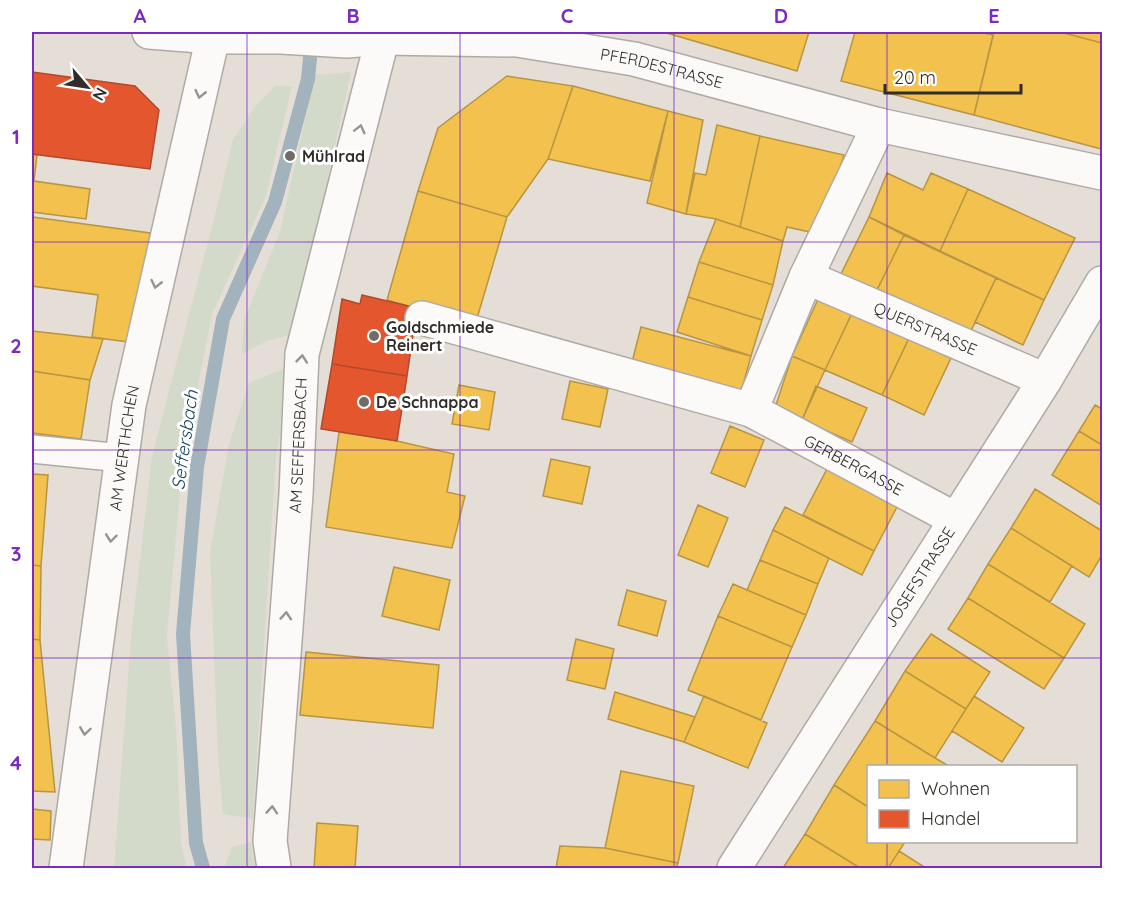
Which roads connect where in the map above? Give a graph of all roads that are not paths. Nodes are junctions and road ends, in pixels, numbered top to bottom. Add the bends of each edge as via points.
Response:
1 (149, 32) edge
2 (213, 34) edge
3 (383, 35) edge
4 (879, 124) junction
5 (1102, 173) edge
6 (806, 277) junction
7 (1102, 283) edge
8 (422, 318) dead end
9 (1045, 380) junction
10 (751, 410) junction
11 (32, 449) edge
12 (122, 458) junction
13 (956, 519) junction
14 (66, 868) edge
15 (274, 868) edge
16 (734, 868) edge

1 - 2 street, PFERDESTRASSE
2 - 3 street, PFERDESTRASSE via 347,41
2 -> 12 street, AM WERTHCHEN via 129,405
3 - 4 street, PFERDESTRASSE via 516,40 634,59
15 -> 3 street, AM SEFFERSBACH via 270,841 296,494 302,354
4 - 5 street, PFERDESTRASSE
4 - 6 street
6 - 9 street, QUERSTRASSE
6 - 10 street
7 - 9 street, JOSEFSTRASSE
8 - 10 street, GERBERGASSE
9 - 13 street, JOSEFSTRASSE
10 - 13 street, GERBERGASSE
11 - 12 lane
12 -> 14 street, AM WERTHCHEN
13 - 16 street, JOSEFSTRASSE

